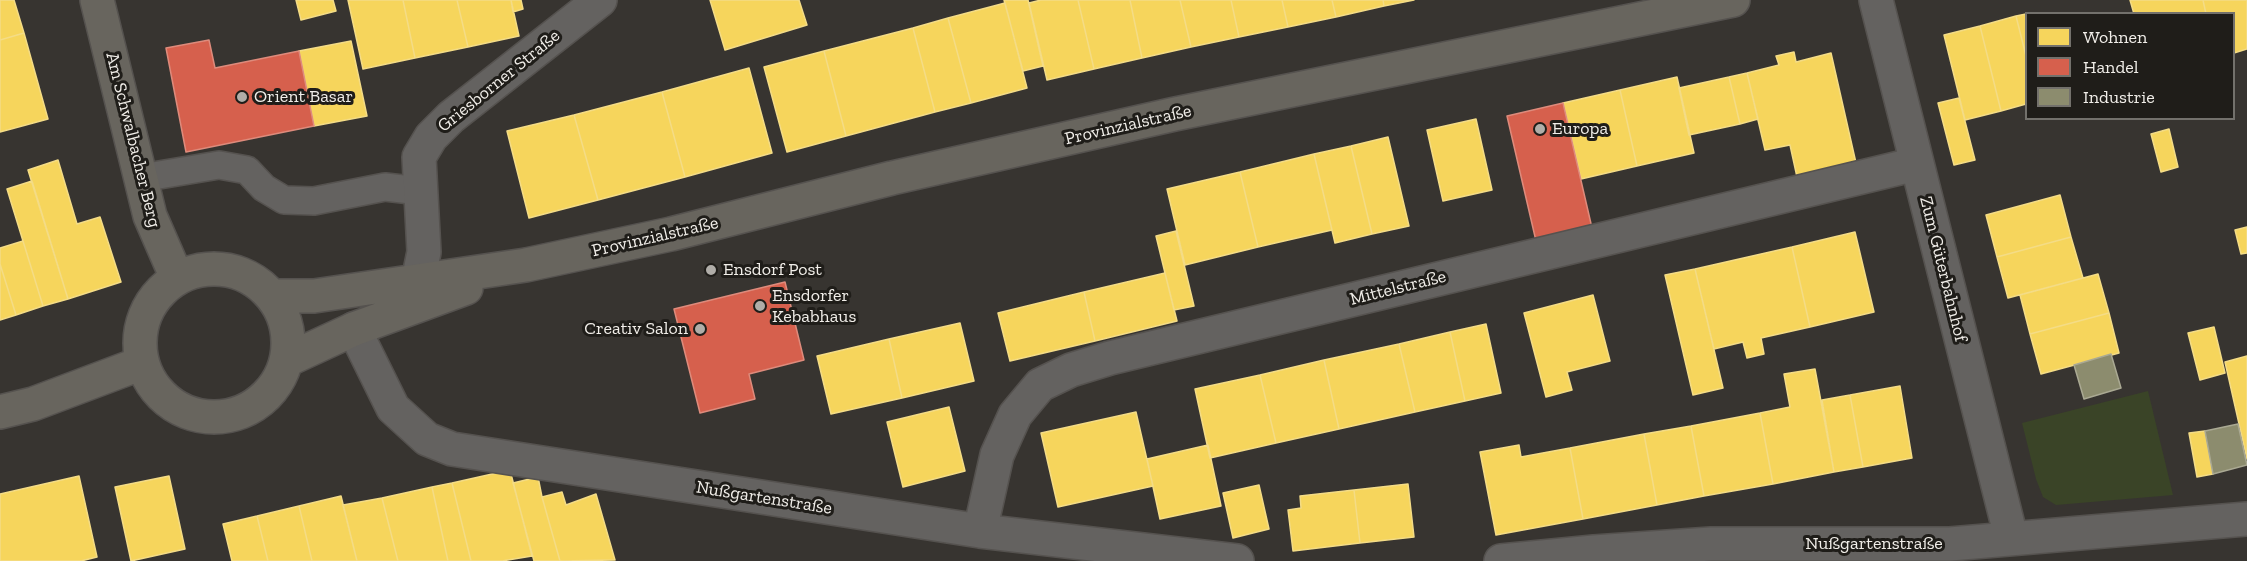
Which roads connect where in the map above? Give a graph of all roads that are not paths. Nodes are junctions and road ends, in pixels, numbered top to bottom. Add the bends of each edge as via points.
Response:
1 (98, 0) edge
2 (600, 0) edge
3 (1733, 0) edge
4 (1876, 0) edge
5 (1916, 164) junction
6 (141, 178) junction
7 (420, 182) junction
8 (526, 265) junction
9 (177, 278) junction
10 (418, 281) junction
11 (272, 296) junction
12 (354, 329) junction
13 (287, 360) junction
14 (142, 363) junction
15 (0, 412) edge
16 (2247, 519) edge
17 (980, 531) junction
18 (2011, 537) junction
19 (1237, 561) edge
20 (1501, 561) edge

1 - 6 main road, Am Schwalbacher Berg
2 - 7 street, Griesborner Straße via 430,137 419,157
3 - 8 main road, Provinzialstraße via 1175,114
4 - 5 street, Zum Güterbahnhof
5 - 17 street, Mittelstraße via 1071,370 1040,385 1016,415 997,455
5 - 18 street, Zum Güterbahnhof
6 - 7 lane via 219,165 247,170 264,188 284,200 314,201
6 - 9 main road, Am Schwalbacher Berg via 150,216
7 - 10 street, Griesborner Straße via 424,252
8 - 10 main road, Provinzialstraße
8 - 12 main road, Provinzialstraße
9 - 11 main road via 196,270 218,268 257,281
9 - 14 main road via 158,294 145,315 139,338
10 - 11 main road, Provinzialstraße via 314,296
11 - 13 main road via 284,315 289,338
12 - 13 main road, Provinzialstraße
12 - 17 street, Nußgartenstraße via 393,408 427,439 452,449
13 - 14 main road via 277,383 261,401 240,413 215,418 192,414 169,403 153,385
14 - 15 main road via 33,404
16 - 18 street, Nußgartenstraße
17 - 19 street, Nußgartenstraße
18 - 20 street, Nußgartenstraße via 1950,544 1711,544

